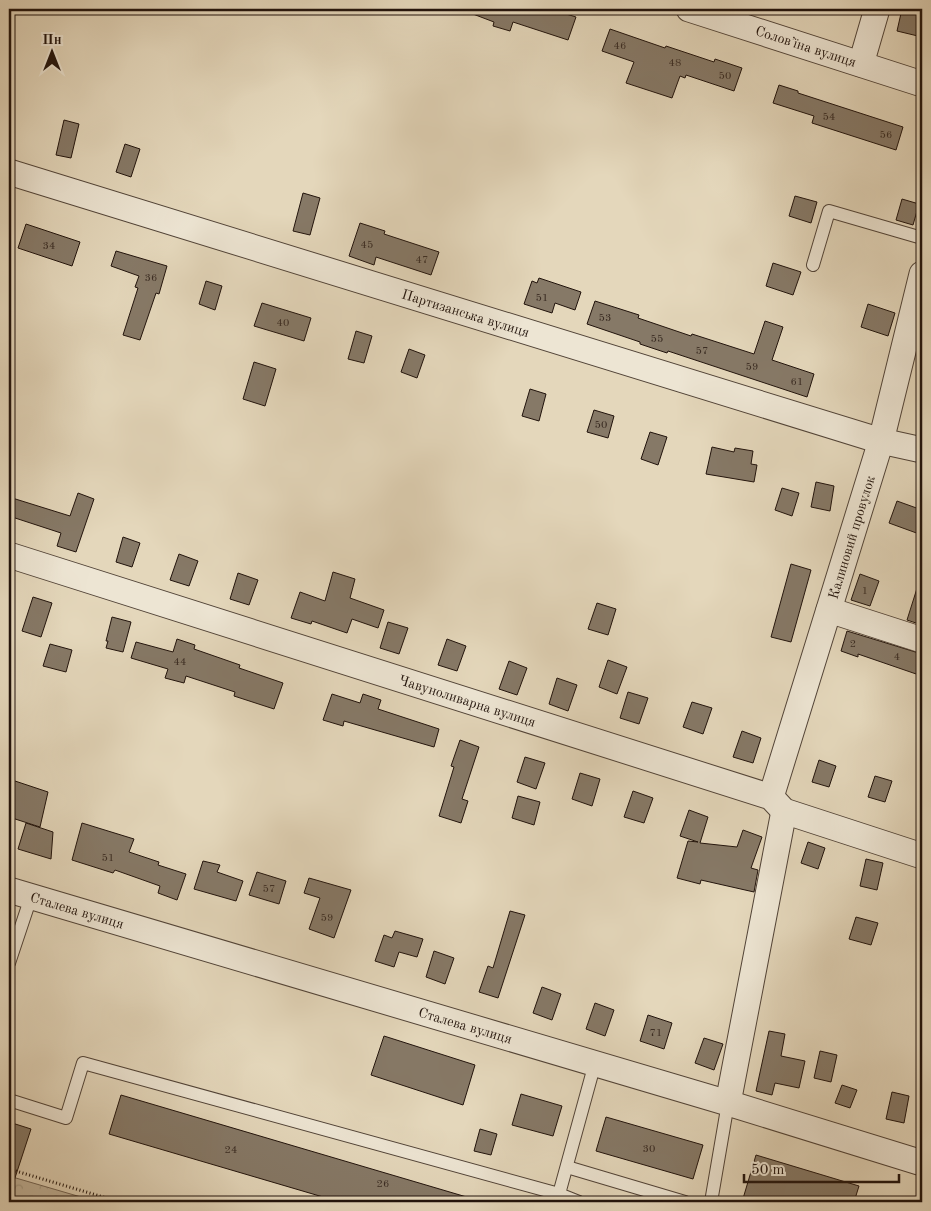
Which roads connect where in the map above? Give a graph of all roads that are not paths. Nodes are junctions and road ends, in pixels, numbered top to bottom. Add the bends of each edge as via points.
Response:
1 (689, 9) edge
2 (877, 9) edge
3 (861, 64) junction
4 (922, 84) edge
5 (9, 172) edge
6 (922, 238) edge
7 (813, 265) dead end
8 (922, 274) edge
9 (881, 441) junction
10 (922, 450) edge
11 (9, 555) edge
12 (829, 610) junction
13 (922, 640) edge
14 (778, 804) junction
15 (922, 856) edge
16 (20, 893) edge
17 (9, 963) edge
18 (595, 1064) junction
19 (9, 1100) edge
20 (728, 1103) junction
21 (922, 1162) edge
22 (567, 1167) junction
23 (559, 1194) junction
24 (579, 1202) edge
25 (684, 1202) edge
26 (711, 1202) edge

1 - 3 street, Соловʼїна вулиця
2 - 3 street
3 - 4 street, Соловʼїна вулиця
5 - 9 street, Партизанська вулиця
6 - 7 lane via 829,211
8 - 9 street, Калиновий провулок
9 - 10 street, Партизанська вулиця
9 - 12 street, Калиновий провулок
11 - 14 street, Чавуноливарна вулиця
12 - 13 street
12 - 14 street, Калиновий провулок
14 - 15 street, Чавуноливарна вулиця
14 - 20 street, Калиновий провулок
16 - 17 lane
16 - 18 street, Сталева вулиця
18 - 20 street, Сталева вулиця
18 - 22 lane
19 - 23 lane via 66,1118 83,1063
20 - 21 street, Сталева вулиця
20 - 26 lane
22 - 23 lane
22 - 25 lane
23 - 24 lane

